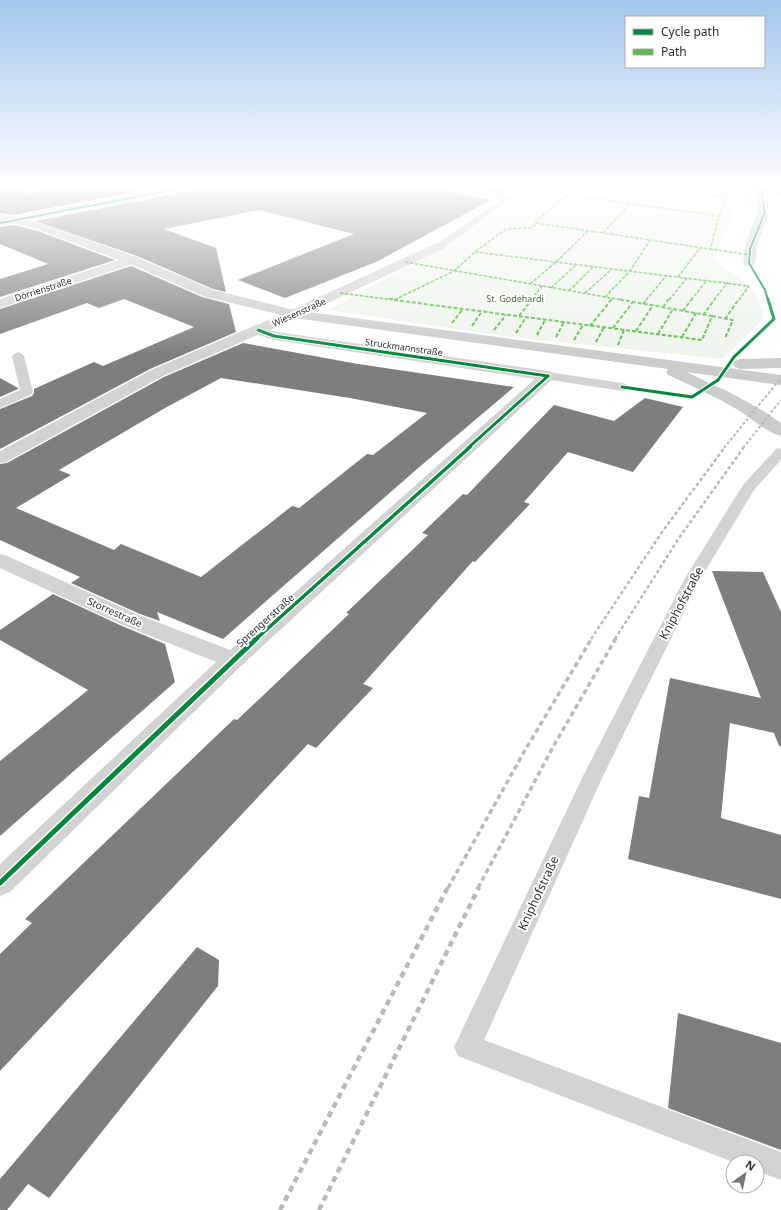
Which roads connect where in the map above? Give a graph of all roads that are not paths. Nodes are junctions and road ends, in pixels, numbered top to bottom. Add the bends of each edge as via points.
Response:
1 (84, 242) edge
2 (445, 242) edge
3 (753, 242) edge
4 (441, 245) joint
5 (132, 260) junction
6 (749, 263) dead end
7 (0, 304) edge
8 (294, 314) junction
9 (258, 330) junction
10 (18, 356) dead end
11 (651, 362) junction
12 (781, 363) edge
13 (548, 376) junction
14 (781, 380) edge
15 (622, 387) dead end
16 (0, 404) edge
17 (781, 431) edge
18 (781, 452) edge
19 (0, 457) edge
20 (0, 560) edge
21 (233, 660) junction
22 (0, 883) edge
23 (781, 1166) edge

1 - 5 main road
2 - 4 lane, Wiesenstraße
3 - 6 street
4 - 8 street, Wiesenstraße
5 - 7 street, Dörrienstraße
5 - 8 main road via 208,292
8 - 9 street, Wiesenstraße
8 - 11 main road
9 - 13 street, Struckmannstraße via 274,336
9 - 19 street, Wiesenstraße via 157,374
10 - 16 lane via 27,392
11 - 12 main road
11 - 14 main road
11 - 17 main road via 727,397
13 - 15 lane
13 - 21 street, Sprengerstraße
18 - 23 lane, Kniphofstraße via 748,488 693,578 593,776 467,1047
20 - 21 street, Storrestraße via 131,620
21 - 22 street, Sprengerstraße

